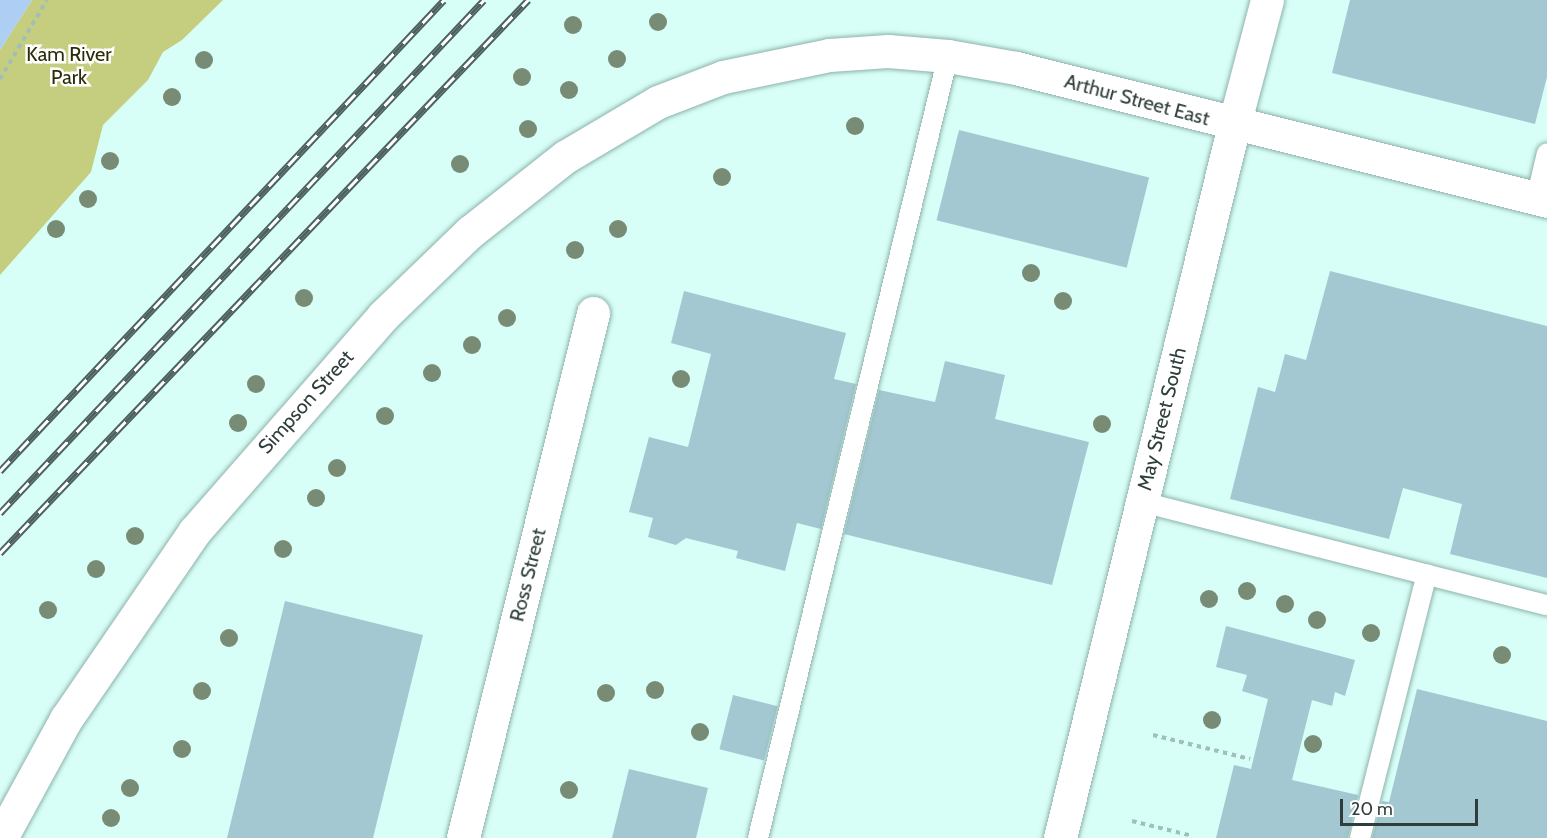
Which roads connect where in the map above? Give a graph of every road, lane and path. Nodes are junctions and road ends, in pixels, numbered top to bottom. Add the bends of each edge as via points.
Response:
1 (47, 0) edge
2 (1267, 0) edge
3 (948, 56) junction
4 (723, 77) joint
5 (0, 80) edge
6 (1234, 125) junction
7 (1547, 153) edge
8 (1542, 200) edge
9 (593, 312) dead end
10 (1142, 502) junction
11 (1426, 574) junction
12 (1547, 605) edge
13 (1153, 735) dead end
14 (1250, 759) dead end
15 (1132, 821) dead end
16 (1189, 835) dead end
17 (1, 838) edge
18 (463, 838) edge
19 (758, 838) edge
20 (1060, 838) edge
21 (1360, 838) edge

1 - 5 path
2 - 6 main road, May Street South
3 - 4 main road, Arthur Street East via 888,51 829,55
3 - 6 main road, Arthur Street East via 1016,68
3 - 19 lane
4 - 17 main road, Simpson Street via 658,102 564,158 470,232 383,316 194,532 66,719
6 - 8 main road, Arthur Street East
6 - 10 main road, May Street South
7 - 8 lane
9 - 18 main road, Ross Street
10 - 11 lane
10 - 20 main road, May Street South
11 - 12 lane
11 - 21 lane
13 - 14 path
15 - 16 path

